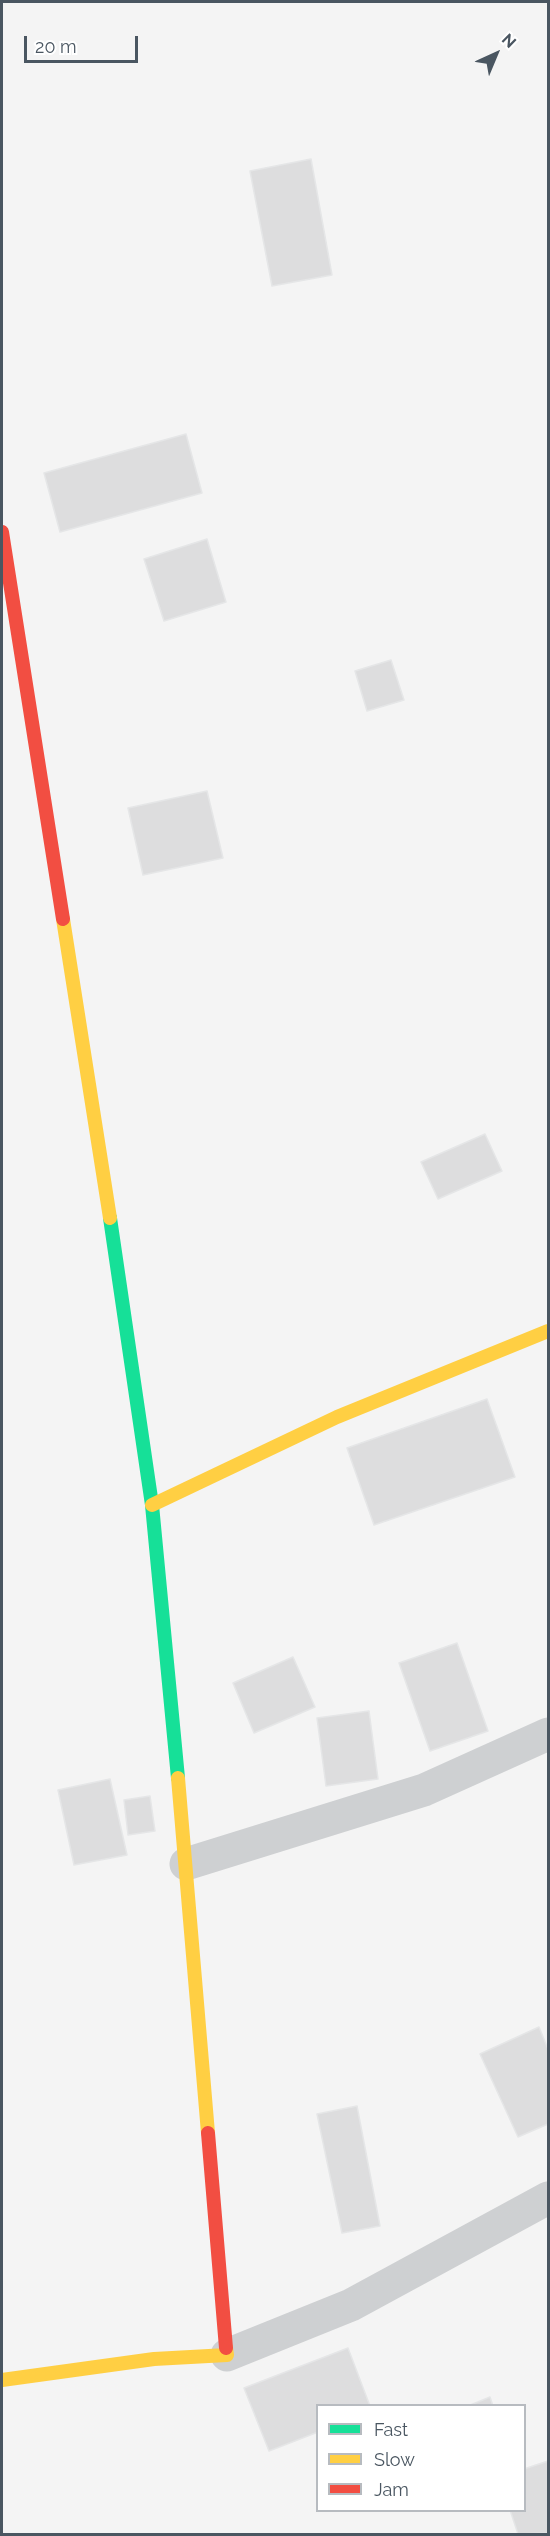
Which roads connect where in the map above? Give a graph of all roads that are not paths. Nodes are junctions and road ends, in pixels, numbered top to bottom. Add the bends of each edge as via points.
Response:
1 (2, 532) edge
2 (549, 1331) edge
3 (152, 1505) junction
4 (549, 1734) edge
5 (186, 1864) junction
6 (549, 2198) edge
7 (227, 2355) junction
8 (2, 2380) edge

1 - 3 street
2 - 3 street via 337,1417
3 - 5 street
4 - 5 street via 424,1790
5 - 7 street
6 - 7 street via 351,2305
7 - 8 street via 154,2359

